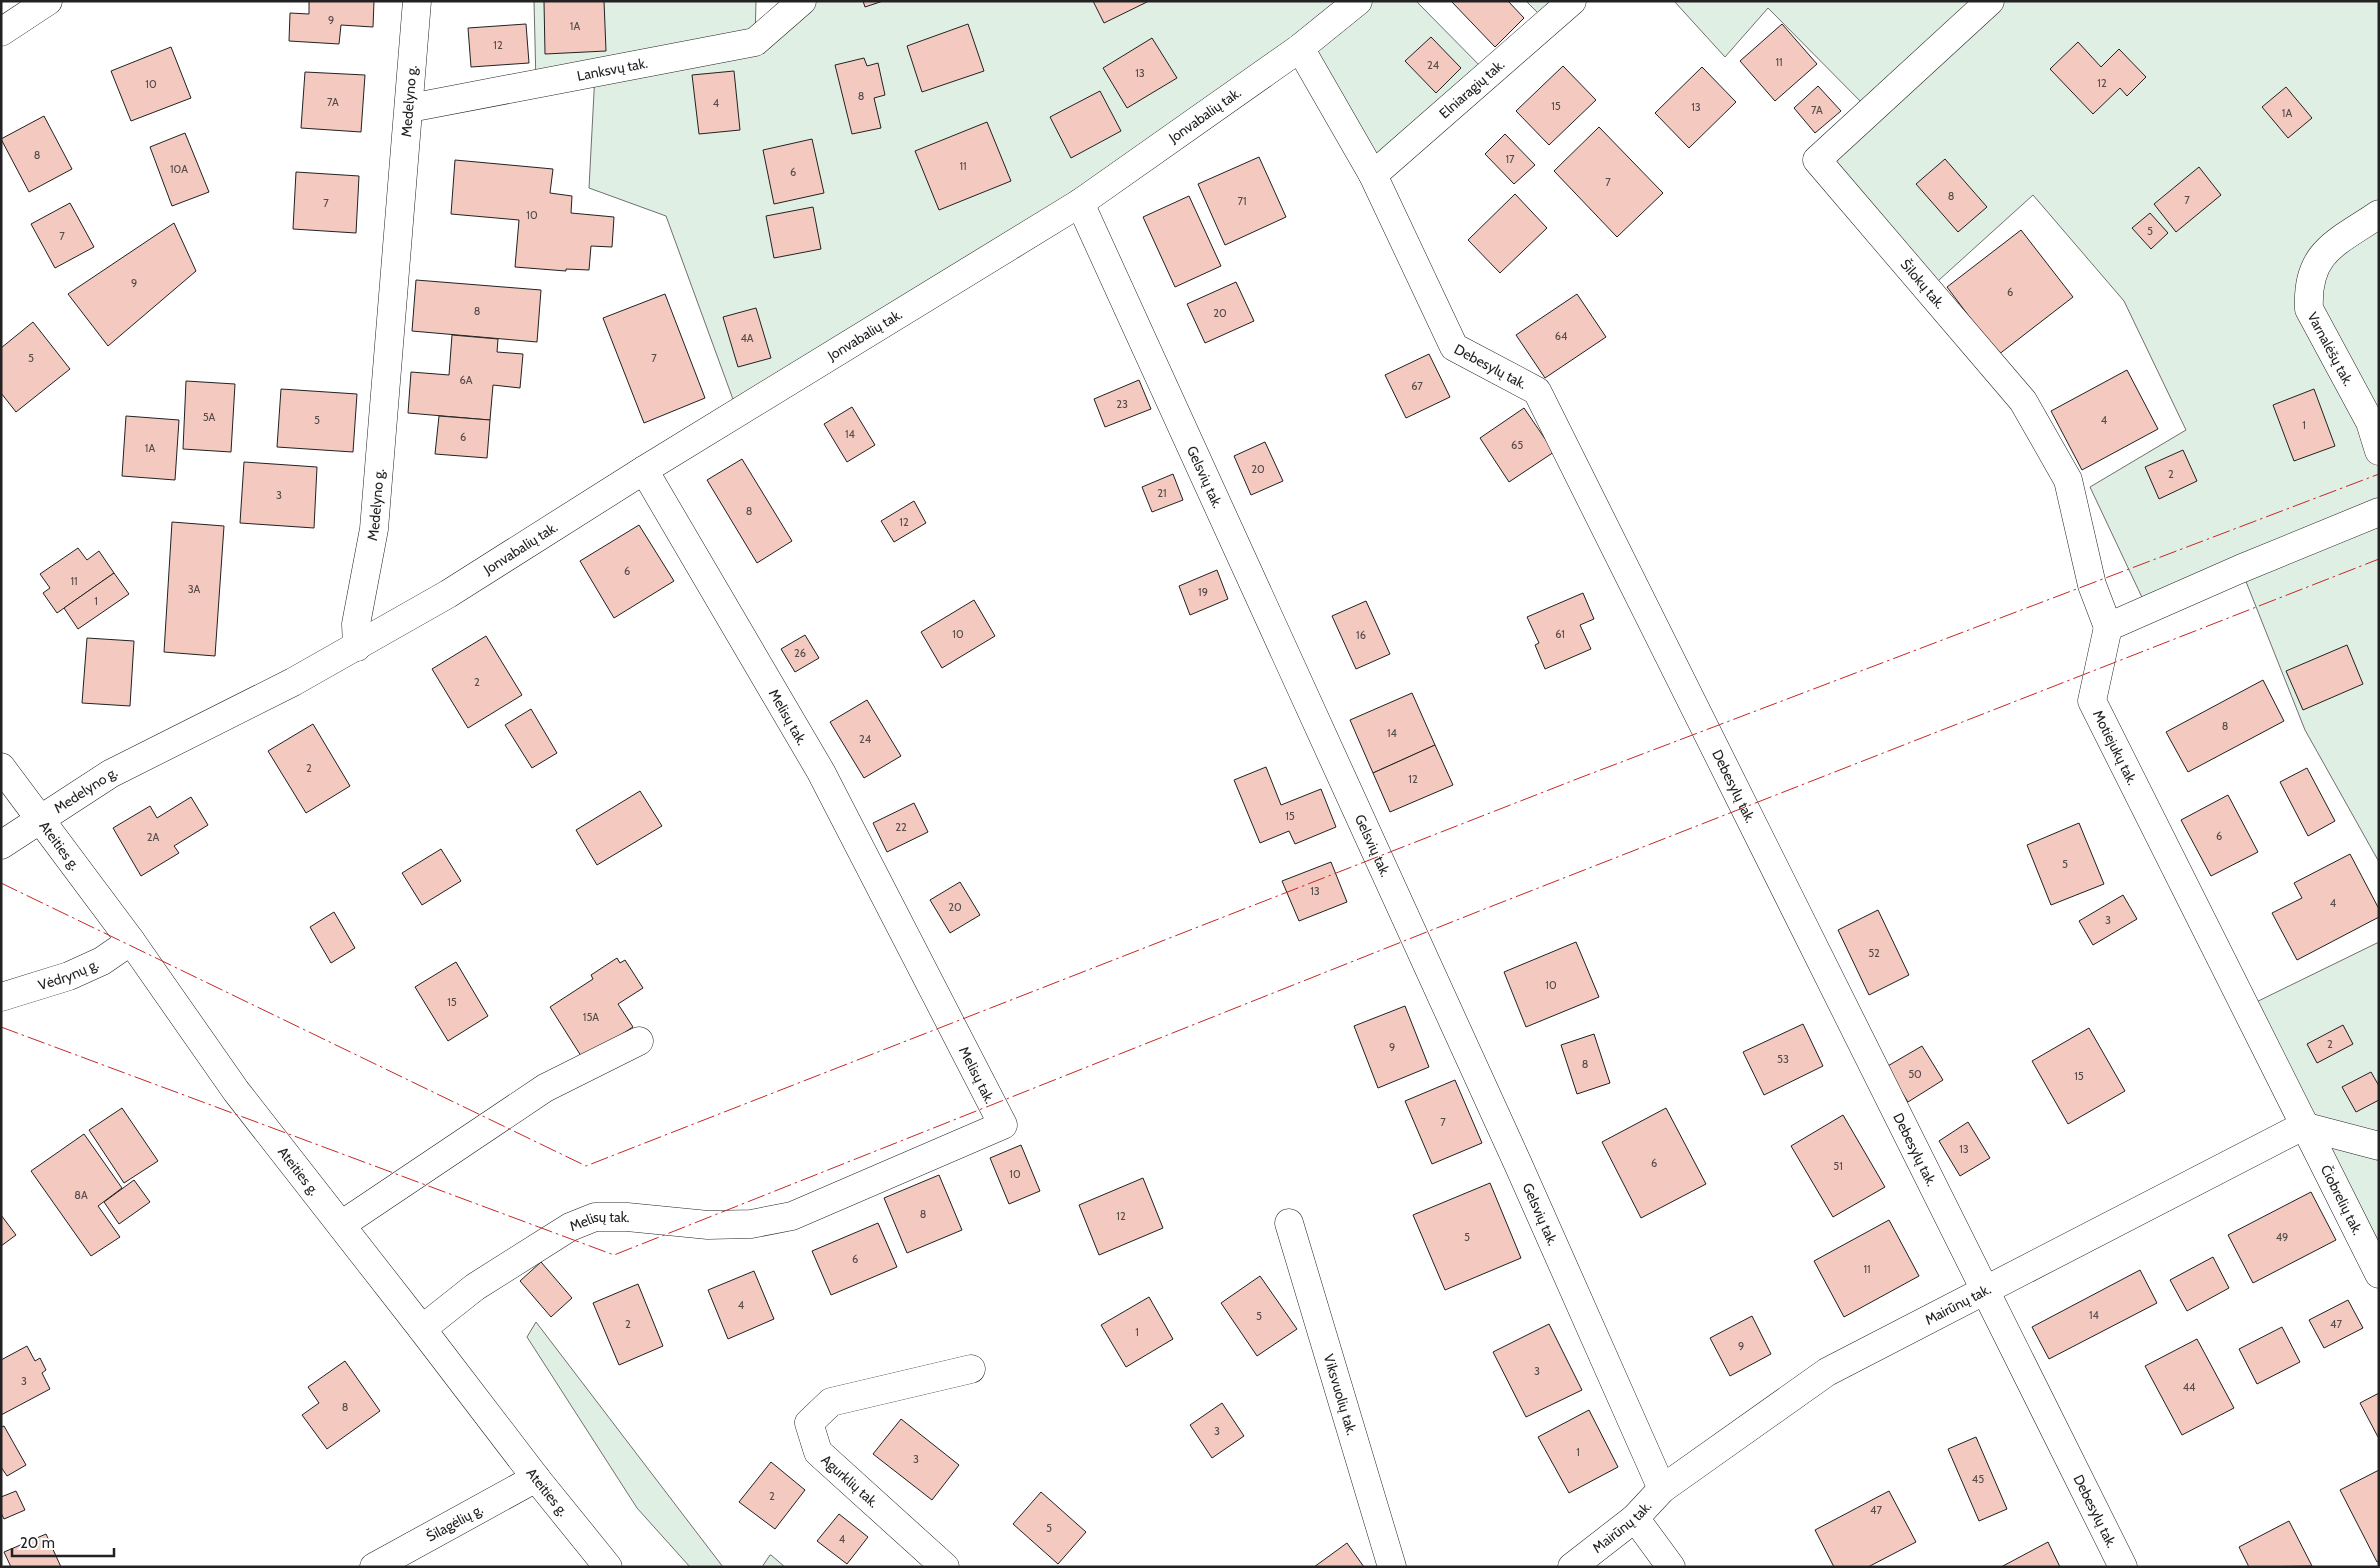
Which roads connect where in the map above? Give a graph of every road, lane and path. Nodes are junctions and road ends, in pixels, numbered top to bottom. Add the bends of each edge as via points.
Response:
1 (48, 1) edge
2 (417, 1) edge
3 (802, 1) edge
4 (1358, 1) edge
5 (1572, 1) edge
6 (1990, 1) edge
7 (1, 32) edge
8 (1300, 48) junction
9 (410, 108) junction
10 (1373, 175) junction
11 (1080, 204) junction
12 (2379, 214) edge
13 (2379, 451) edge
14 (644, 470) junction
15 (2379, 512) edge
16 (2108, 627) junction
17 (356, 647) junction
18 (1, 767) edge
19 (40, 820) junction
20 (1, 845) edge
21 (131, 941) junction
22 (1, 997) edge
23 (639, 1041) dead end
24 (2303, 1126) junction
25 (2379, 1146) edge
26 (1289, 1222) dead end
27 (341, 1225) junction
28 (2379, 1274) edge
29 (1984, 1290) junction
30 (422, 1329) junction
31 (971, 1369) dead end
32 (536, 1478) junction
33 (1662, 1489) junction
34 (1635, 1518) junction
35 (374, 1567) edge
36 (608, 1567) edge
37 (945, 1567) edge
38 (1392, 1567) edge
39 (1572, 1567) edge
40 (1671, 1567) edge
41 (2123, 1567) edge

1 - 7 street
2 - 9 street, Medelyno g.
3 - 9 street, Lanksvų tak. via 755,42
4 - 8 street, Jonvabalių tak.
5 - 10 street, Elniaragių tak.
6 - 16 street, Šilokų tak. via 1817,160 2023,401 2068,480 2092,585
8 - 10 street, Debesylų tak.
8 - 11 street, Jonvabalių tak.
9 - 17 street, Medelyno g. via 374,529 356,624
10 - 29 street, Debesylų tak. via 1454,347 1537,391
11 - 14 street, Jonvabalių tak.
11 - 33 street, Gelsvių tak.
12 - 13 street, Varnalėšų tak. via 2324,251 2313,269 2308,288 2309,309 2370,422
14 - 17 street, Jonvabalių tak. via 448,594
14 - 30 street, Melisų tak. via 821,772 1002,1125 792,1216 751,1224 708,1225 595,1217 570,1227 475,1287
15 - 16 street
16 - 24 street, Motiejukų tak. via 2092,700
17 - 19 street, Medelyno g. via 110,774
18 - 19 street, Ateities g.
19 - 20 street, Medelyno g.
19 - 21 street, Ateities g.
21 - 22 street, Vėdrynų g. via 102,962
21 - 27 street, Ateities g. via 236,1092
23 - 27 street via 545,1088
24 - 25 street
24 - 28 street, Čiobrelių tak.
24 - 29 street, Mairūnų tak.
26 - 38 street, Viksvuolių tak.
27 - 30 street, Ateities g.
29 - 33 street, Mairūnų tak. via 1827,1372
29 - 41 street, Debesylų tak.
30 - 32 street, Ateities g.
31 - 37 street, Agurklių tak. via 831,1402 809,1423 818,1452
32 - 35 street, Šilagėlių g.
32 - 36 street, Ateities g.
33 - 34 street, Mairūnų tak.
34 - 39 street, Mairūnų tak.
34 - 40 street

